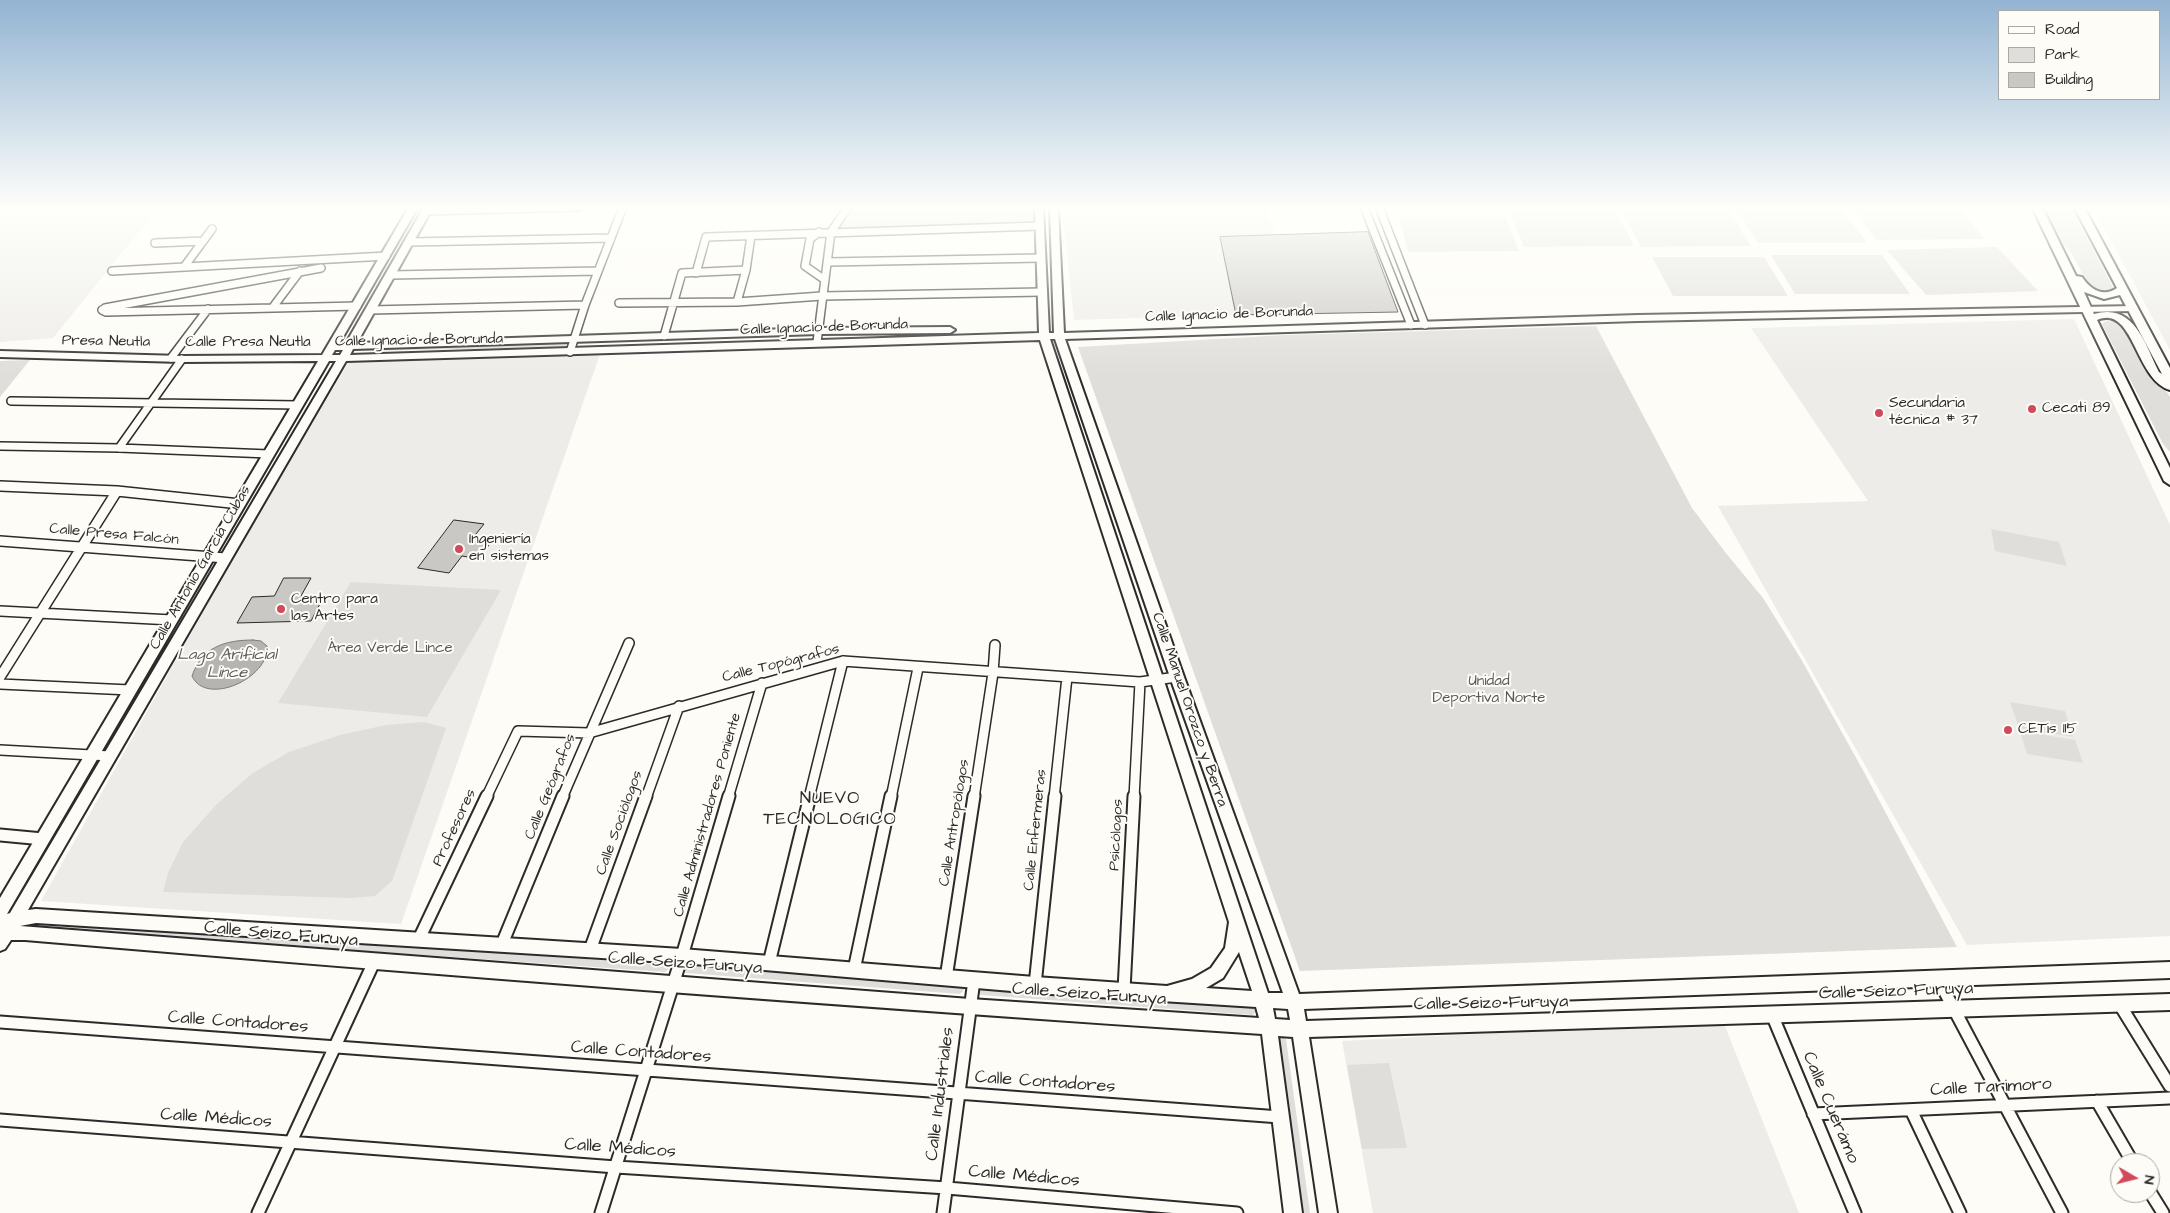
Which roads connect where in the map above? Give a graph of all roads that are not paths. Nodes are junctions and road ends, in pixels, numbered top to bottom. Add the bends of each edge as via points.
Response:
1 (186, 264) edge
2 (237, 264) edge
3 (306, 264) edge
4 (382, 264) edge
5 (397, 264) edge
6 (601, 264) edge
7 (699, 264) edge
8 (747, 264) edge
9 (805, 264) edge
10 (828, 264) edge
11 (1041, 264) edge
12 (1056, 264) edge
13 (1386, 264) edge
14 (1401, 264) edge
15 (2064, 264) edge
16 (2070, 264) edge
17 (2109, 264) edge
18 (184, 267) junction
19 (321, 268) dead end
20 (746, 270) junction
21 (112, 271) dead end
22 (598, 271) junction
23 (299, 272) junction
24 (696, 273) junction
25 (390, 276) junction
26 (825, 280) junction
27 (2122, 289) junction
28 (1042, 292) junction
29 (822, 296) junction
30 (737, 302) junction
31 (619, 303) dead end
32 (673, 303) junction
33 (2130, 303) junction
34 (2084, 304) junction
35 (585, 305) junction
36 (357, 306) junction
37 (273, 307) junction
38 (208, 309) junction
39 (102, 310) joint
40 (371, 310) junction
41 (2091, 318) junction
42 (1423, 321) junction
43 (1409, 322) junction
44 (1058, 331) junction
45 (819, 332) junction
46 (1044, 332) junction
47 (664, 336) junction
48 (573, 338) junction
49 (817, 342) junction
50 (350, 346) junction
51 (333, 347) junction
52 (570, 352) junction
53 (0, 354) edge
54 (176, 358) junction
55 (326, 358) junction
56 (343, 358) junction
57 (2170, 379) edge
58 (2170, 386) edge
59 (11, 401) dead end
60 (149, 403) junction
61 (298, 405) junction
62 (0, 446) edge
63 (2153, 447) junction
64 (119, 448) junction
65 (269, 454) junction
66 (2170, 468) edge
67 (2170, 482) edge
68 (0, 486) edge
69 (117, 491) junction
70 (240, 504) junction
71 (0, 541) edge
72 (84, 546) junction
73 (207, 557) junction
74 (226, 558) junction
75 (0, 610) edge
76 (41, 614) junction
77 (172, 620) junction
78 (629, 643) dead end
79 (995, 645) dead end
80 (843, 661) junction
81 (918, 668) junction
82 (993, 672) junction
83 (0, 677) edge
84 (1067, 677) junction
85 (1177, 677) junction
86 (1157, 680) junction
87 (1140, 682) junction
88 (762, 683) junction
89 (0, 684) edge
90 (130, 690) junction
91 (679, 706) junction
92 (518, 731) joint
93 (589, 733) junction
94 (0, 750) edge
95 (92, 755) junction
96 (110, 756) junction
97 (0, 835) edge
98 (43, 839) junction
99 (1237, 918) junction
100 (3, 927) edge
101 (419, 939) junction
102 (502, 944) junction
103 (590, 950) junction
104 (682, 956) junction
105 (374, 962) junction
106 (769, 963) junction
107 (854, 970) junction
108 (2170, 970) edge
109 (946, 978) junction
110 (1938, 978) junction
111 (974, 980) junction
112 (673, 983) junction
113 (1035, 985) junction
114 (1124, 990) junction
115 (1159, 994) junction
116 (1263, 1001) junction
117 (1294, 1002) junction
118 (2170, 1002) edge
119 (2120, 1005) junction
120 (970, 1007) junction
121 (1954, 1010) junction
122 (1773, 1017) junction
123 (0, 1022) edge
124 (1269, 1027) junction
125 (1300, 1029) junction
126 (334, 1048) junction
127 (645, 1071) junction
128 (2170, 1086) edge
129 (959, 1095) junction
130 (2170, 1098) edge
131 (2097, 1101) junction
132 (2005, 1105) junction
133 (1911, 1110) junction
134 (1813, 1114) junction
135 (1280, 1117) junction
136 (0, 1120) edge
137 (291, 1142) junction
138 (2127, 1153) edge
139 (616, 1167) junction
140 (947, 1188) junction
141 (258, 1213) edge
142 (601, 1213) edge
143 (943, 1213) edge
144 (1237, 1213) edge
145 (1293, 1213) edge
146 (1328, 1213) edge
147 (1855, 1213) edge
148 (1960, 1213) edge
149 (2062, 1213) edge

1 - 18 street
2 - 18 street
3 - 23 street
4 - 36 street, Calle Antonio García Cubas
5 - 25 street, Calle Antonio García Cubas
6 - 22 street
7 - 24 street
8 - 20 street
9 - 26 street
10 - 26 street
11 - 28 street, Calle Manuel Orozco y Berra
12 - 44 street, Calle Manuel Orozco y Berra
13 - 43 street
14 - 42 street
15 - 34 main road
16 - 27 main road via 2088,292 2111,296
17 - 27 main road
18 - 21 street
19 - 23 street
20 - 24 street
20 - 30 street
22 - 25 street
22 - 35 street
23 - 37 street
23 - 39 street
24 - 32 street via 682,273
25 - 40 street, Calle Antonio García Cubas
26 - 29 street
27 - 33 main road
28 - 29 street
28 - 46 street, Calle Manuel Orozco y Berra
29 - 30 street
29 - 45 street
30 - 32 street
31 - 32 street
32 - 47 street
33 - 34 street, Calle Ignacio de Borunda
33 - 57 main road
34 - 41 main road
34 - 42 street, Calle Ignacio de Borunda
35 - 40 street
35 - 48 street
36 - 37 street
36 - 51 street, Calle Antonio García Cubas
37 - 38 street
38 - 39 street
38 - 54 street
40 - 50 street, Calle Antonio García Cubas
41 - 58 main road via 2105,314 2129,324 2154,374
41 - 63 main road
42 - 43 street, Calle Ignacio de Borunda
43 - 44 street, Calle Ignacio de Borunda
44 - 46 street, Calle Ignacio de Borunda
44 - 85 street, Calle Manuel Orozco y Berra
45 - 46 street, Calle Ignacio de Borunda
45 - 47 street, Calle Ignacio de Borunda
45 - 49 street
46 - 49 street, Calle Ignacio de Borunda
46 - 86 street, Calle Manuel Orozco y Berra
47 - 48 street, Calle Ignacio de Borunda
48 - 50 street, Calle Ignacio de Borunda
48 - 52 street
49 - 52 street, Calle Ignacio de Borunda
50 - 51 street, Calle Ignacio de Borunda
50 - 56 street, Calle Antonio García Cubas
51 - 55 street, Calle Antonio García Cubas
52 - 56 street, Calle Ignacio de Borunda
53 - 54 street, Presa Neutla
54 - 55 street, Calle Presa Neutla
54 - 60 street
55 - 56 street, Calle Ignacio de Borunda
55 - 61 street, Calle Antonio García Cubas
56 - 74 street, Calle Antonio García Cubas
59 - 60 street
60 - 61 street
60 - 64 street
61 - 65 street, Calle Antonio García Cubas
62 - 64 street
63 - 66 main road
63 - 67 main road
64 - 65 street
65 - 70 street, Calle Antonio García Cubas
68 - 69 street
69 - 70 street
69 - 72 street
70 - 73 street, Calle Antonio García Cubas
71 - 72 street, Calle Presa Falcón
72 - 73 street, Calle Presa Falcón
72 - 76 street
73 - 74 street, Calle Presa Falcón
73 - 77 street, Calle Antonio García Cubas
74 - 96 street, Calle Antonio García Cubas
75 - 76 street
76 - 77 street
76 - 83 street
77 - 90 street, Calle Antonio García Cubas
78 - 93 street, Calle Geógrafos
79 - 82 street, Calle Antropólogos
80 - 81 street, Calle Topógrafos
80 - 88 street, Calle Topógrafos
80 - 106 street
81 - 82 street, Calle Topógrafos
81 - 107 street
82 - 84 street, Calle Topógrafos
82 - 109 street, Calle Antropólogos
84 - 87 street, Calle Topógrafos
84 - 113 street, Calle Enfermeras
85 - 86 street, Calle Topógrafos
85 - 117 street, Calle Manuel Orozco y Berra
86 - 87 street, Calle Topógrafos
86 - 99 street, Calle Manuel Orozco y Berra
87 - 114 street, Psicólogos
88 - 91 street, Calle Topógrafos
88 - 104 street, Calle Administradores Poniente
89 - 90 street
90 - 95 street, Calle Antonio García Cubas
91 - 93 street, Calle Topógrafos
91 - 103 street, Calle Sociólogos
92 - 93 street, Calle Topógrafos
92 - 101 street, Profesores
93 - 102 street, Calle Geógrafos
94 - 95 street
95 - 96 street
95 - 98 street, Calle Antonio García Cubas
96 - 100 street, Calle Antonio García Cubas
97 - 98 street
98 - 100 street, Calle Antonio García Cubas
99 - 115 street via 1232,951 1216,973 1195,986
99 - 116 street, Calle Manuel Orozco y Berra
100 - 101 street, Calle Seizo Furuya via 36,916
100 - 105 street, Calle Seizo Furuya
101 - 102 street, Calle Seizo Furuya
102 - 103 street, Calle Seizo Furuya
103 - 104 street, Calle Seizo Furuya
104 - 106 street, Calle Seizo Furuya
104 - 112 street, Calle Administradores Poniente
105 - 112 street, Calle Seizo Furuya
105 - 126 street
106 - 107 street, Calle Seizo Furuya
107 - 109 street, Calle Seizo Furuya
108 - 110 street, Calle Seizo Furuya
109 - 111 street, Calle Seizo Furuya
110 - 117 street, Calle Seizo Furuya
110 - 121 street
111 - 113 street, Calle Seizo Furuya
111 - 120 street, Calle Industriales
112 - 120 street, Calle Seizo Furuya
112 - 127 street, Calle Administradores Poniente
113 - 114 street, Calle Seizo Furuya
114 - 115 street, Calle Seizo Furuya
115 - 116 street, Calle Seizo Furuya
116 - 117 street, Calle Seizo Furuya
116 - 124 street, Calle Manuel Orozco y Berra
117 - 125 street, Calle Manuel Orozco y Berra
118 - 119 street, Calle Seizo Furuya
119 - 121 street, Calle Seizo Furuya
119 - 128 street
120 - 124 street, Calle Seizo Furuya
120 - 129 street, Calle Industriales
121 - 122 street, Calle Seizo Furuya
121 - 132 street
122 - 125 street, Calle Seizo Furuya
122 - 134 street, Calle Cuerámo
123 - 126 street, Calle Contadores
124 - 125 street, Calle Seizo Furuya
124 - 135 street, Calle Manuel Orozco y Berra
125 - 146 street, Calle Manuel Orozco y Berra
126 - 127 street, Calle Contadores
126 - 137 street
127 - 129 street, Calle Contadores
127 - 139 street, Calle Administradores Poniente
129 - 135 street, Calle Contadores
129 - 140 street, Calle Industriales
130 - 131 street, Calle Tarimoro
131 - 132 street, Calle Tarimoro
131 - 138 street
132 - 133 street, Calle Tarimoro
132 - 149 street
133 - 134 street, Calle Tarimoro
133 - 148 street
134 - 147 street, Calle Cuerámo
135 - 145 street, Calle Manuel Orozco y Berra
136 - 137 street, Calle Médicos
137 - 139 street, Calle Médicos
137 - 141 street
139 - 140 street, Calle Médicos
139 - 142 street, Calle Administradores Poniente
140 - 143 street, Calle Industriales
140 - 144 street, Calle Médicos

